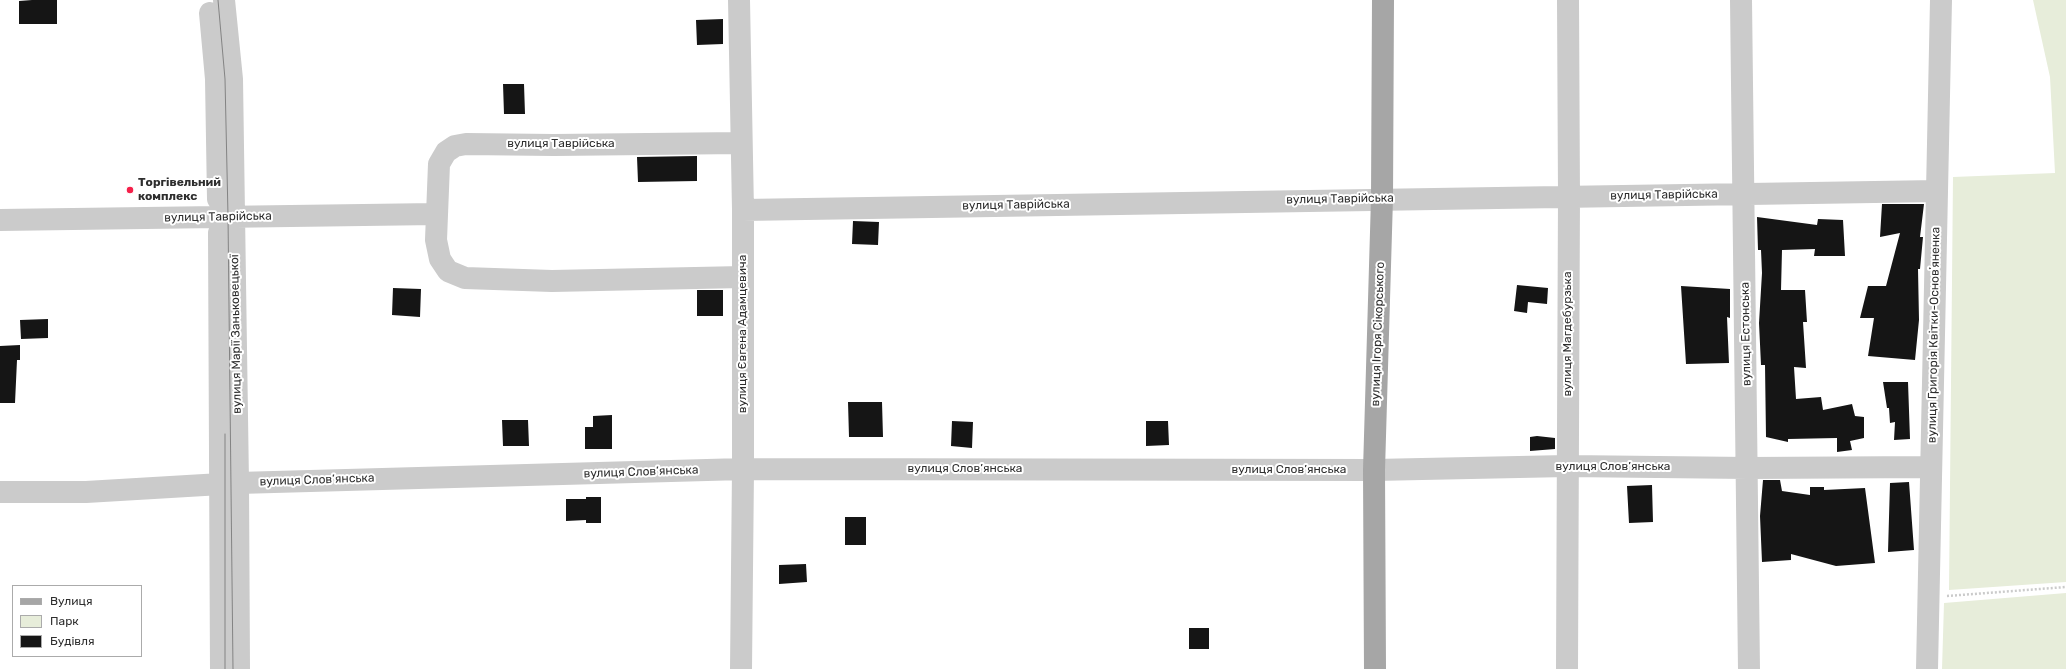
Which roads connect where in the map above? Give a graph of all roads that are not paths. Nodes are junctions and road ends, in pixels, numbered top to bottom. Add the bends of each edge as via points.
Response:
1 (209, 0) edge
2 (224, 0) edge
3 (739, 0) edge
4 (1384, 0) edge
5 (1568, 0) edge
6 (1742, 0) edge
7 (1940, 0) edge
8 (741, 143) junction
9 (1937, 191) junction
10 (1743, 193) junction
11 (1569, 196) junction
12 (1382, 198) junction
13 (743, 210) junction
14 (436, 214) junction
15 (226, 217) junction
16 (0, 220) edge
17 (743, 277) junction
18 (1567, 466) junction
19 (1931, 467) junction
20 (1748, 468) junction
21 (744, 469) junction
22 (1374, 470) junction
23 (230, 483) junction
24 (0, 492) edge
25 (220, 669) edge
26 (239, 669) edge
27 (741, 669) edge
28 (1375, 669) edge
29 (1567, 669) edge
30 (1749, 669) edge
31 (1927, 669) edge

1 - 15 street, вулиця Марії Заньковецької
2 - 15 street, вулиця Марії Заньковецької via 232,79
3 - 8 street, вулиця Євгена Адамцевича
4 - 12 main road, вулиця Ігоря Сікорського
5 - 11 street, вулиця Магдебурзька
6 - 10 street, вулиця Естонська
7 - 9 street, вулиця Григорія Квітки-Основʼяненка
8 - 13 street, вулиця Євгена Адамцевича
8 - 14 street, вулиця Таврійська via 455,146 446,152 439,164
9 - 10 street, вулиця Таврійська
9 - 19 street, вулиця Григорія Квітки-Основʼяненка
10 - 11 street, вулиця Таврійська
10 - 20 street, вулиця Естонська
11 - 12 street, вулиця Таврійська
11 - 18 street, вулиця Магдебурзька
12 - 13 street, вулиця Таврійська
12 - 22 main road, вулиця Ігоря Сікорського
13 - 17 street, вулиця Євгена Адамцевича
14 - 15 street, вулиця Таврійська
14 - 17 street, вулиця Таврійська via 436,240 440,259 448,271 465,278 552,281
15 - 16 street, вулиця Таврійська
15 - 23 street, вулиця Марії Заньковецької
17 - 21 street, вулиця Євгена Адамцевича
18 - 20 street, вулиця Слов’янська
18 - 22 street, вулиця Слов’янська
18 - 29 street, вулиця Магдебурзька
19 - 20 street, вулиця Слов’янська
19 - 31 street, вулиця Григорія Квітки-Основʼяненка
20 - 30 street, вулиця Естонська
21 - 22 street, вулиця Слов’янська
21 - 23 street, вулиця Слов’янська
21 - 27 street, вулиця Євгена Адамцевича
22 - 28 main road, вулиця Ігоря Сікорського
23 - 24 street, вулиця Слов’янська via 86,492
23 - 25 street, вулиця Марії Заньковецької
23 - 26 street, вулиця Марії Заньковецької

